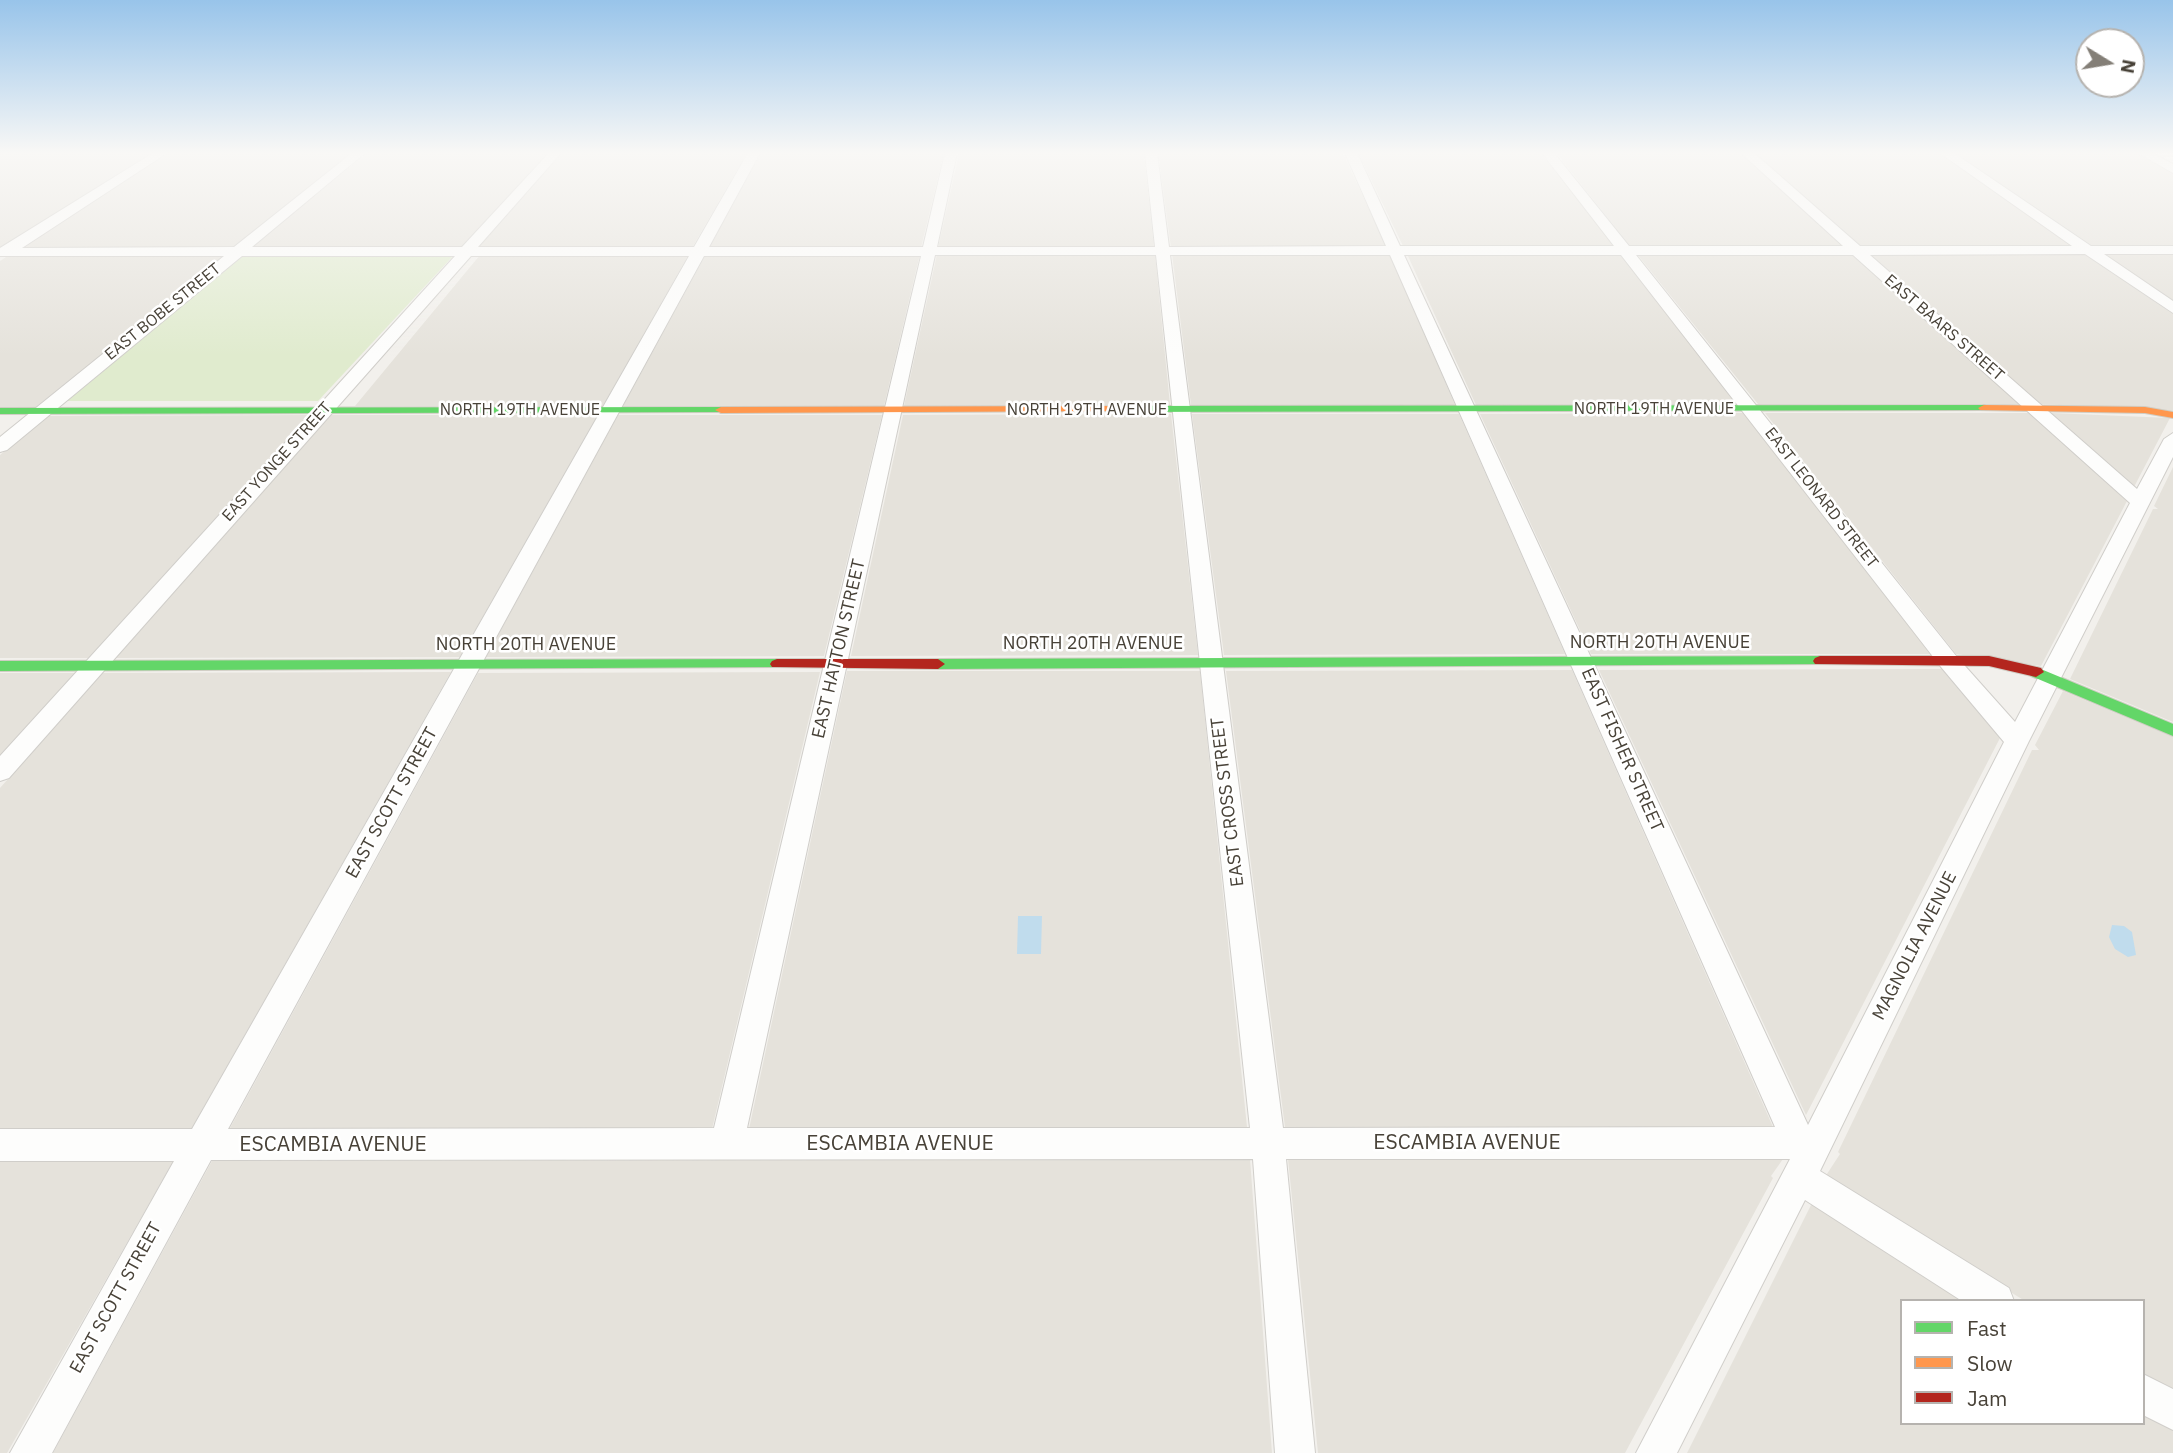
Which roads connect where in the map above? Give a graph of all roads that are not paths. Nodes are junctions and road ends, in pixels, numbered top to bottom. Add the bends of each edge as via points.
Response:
1 (53, 221) edge
2 (275, 221) edge
3 (494, 221) edge
4 (716, 221) edge
5 (936, 221) edge
6 (1159, 221) edge
7 (1383, 221) edge
8 (1602, 221) edge
9 (1823, 221) edge
10 (2046, 221) edge
11 (1625, 250) junction
12 (1856, 250) junction
13 (2089, 250) junction
14 (2173, 250) edge
15 (699, 251) junction
16 (929, 251) junction
17 (1163, 251) junction
18 (1397, 251) junction
19 (237, 252) junction
20 (466, 252) junction
21 (2, 253) edge
22 (2173, 308) edge
23 (2035, 408) junction
24 (1468, 409) junction
25 (1751, 409) junction
26 (611, 410) junction
27 (893, 410) junction
28 (1181, 410) junction
29 (0, 411) edge
30 (42, 411) junction
31 (324, 411) junction
32 (2173, 415) edge
33 (2173, 439) edge
34 (0, 446) edge
35 (2141, 503) junction
36 (1582, 662) junction
37 (1949, 662) junction
38 (1212, 663) junction
39 (836, 664) junction
40 (95, 665) junction
41 (469, 665) junction
42 (0, 666) edge
43 (2052, 678) junction
44 (2173, 730) edge
45 (2017, 741) junction
46 (0, 772) edge
47 (1268, 1143) junction
48 (0, 1145) edge
49 (727, 1145) junction
50 (201, 1146) junction
51 (1804, 1157) junction
52 (1993, 1299) edge
53 (2145, 1394) edge
54 (2173, 1411) edge
55 (30, 1453) edge
56 (1295, 1453) edge
57 (1656, 1453) edge

1 - 21 street
2 - 19 street, EAST BOBE STREET
3 - 20 street, EAST YONGE STREET
4 - 15 street, EAST SCOTT STREET
5 - 16 street, EAST HATTON STREET
6 - 17 street, EAST CROSS STREET
7 - 18 street, EAST FISHER STREET
8 - 11 street, EAST LEONARD STREET
9 - 12 street, EAST BAARS STREET
10 - 13 street
11 - 12 street
11 - 18 street
11 - 25 street, EAST LEONARD STREET
12 - 13 street
12 - 23 street, EAST BAARS STREET
13 - 14 street
13 - 22 street
15 - 16 street
15 - 20 street
15 - 26 street, EAST SCOTT STREET
16 - 17 street
16 - 27 street, EAST HATTON STREET
17 - 18 street
17 - 28 street, EAST CROSS STREET
18 - 24 street, EAST FISHER STREET
19 - 20 street
19 - 21 street
19 - 30 street, EAST BOBE STREET
20 - 31 street, EAST YONGE STREET
23 - 25 street, NORTH 19TH AVENUE
23 - 32 street, NORTH 19TH AVENUE via 2145,410
23 - 35 street, EAST BAARS STREET
24 - 25 street, NORTH 19TH AVENUE
24 - 28 street, NORTH 19TH AVENUE
24 - 36 street, EAST FISHER STREET
25 - 37 street, EAST LEONARD STREET
26 - 27 street, NORTH 19TH AVENUE
26 - 31 street, NORTH 19TH AVENUE
26 - 41 street, EAST SCOTT STREET
27 - 28 street, NORTH 19TH AVENUE
27 - 39 street, EAST HATTON STREET
28 - 38 street, EAST CROSS STREET
29 - 30 street, NORTH 19TH AVENUE
30 - 31 street, NORTH 19TH AVENUE
30 - 34 street, EAST BOBE STREET
31 - 40 street, EAST YONGE STREET
33 - 35 street, MAGNOLIA AVENUE
35 - 43 street, MAGNOLIA AVENUE
36 - 37 street, NORTH 20TH AVENUE
36 - 38 street, NORTH 20TH AVENUE
36 - 51 street, EAST FISHER STREET
37 - 43 street, NORTH 20TH AVENUE via 2010,664
37 - 45 street, EAST LEONARD STREET
38 - 39 street, NORTH 20TH AVENUE
38 - 47 street, EAST CROSS STREET
39 - 41 street, NORTH 20TH AVENUE
39 - 49 street, EAST HATTON STREET
40 - 41 street, NORTH 20TH AVENUE
40 - 42 street, NORTH 20TH AVENUE
40 - 46 street, EAST YONGE STREET
41 - 50 street, EAST SCOTT STREET
43 - 44 street, NORTH 20TH AVENUE
43 - 45 street, MAGNOLIA AVENUE
45 - 51 street, MAGNOLIA AVENUE
47 - 49 street, ESCAMBIA AVENUE
47 - 51 street, ESCAMBIA AVENUE
47 - 56 street, EAST CROSS STREET
48 - 50 street, ESCAMBIA AVENUE
49 - 50 street, ESCAMBIA AVENUE
50 - 55 street, EAST SCOTT STREET
51 - 52 street
51 - 57 street, MAGNOLIA AVENUE
53 - 54 street

